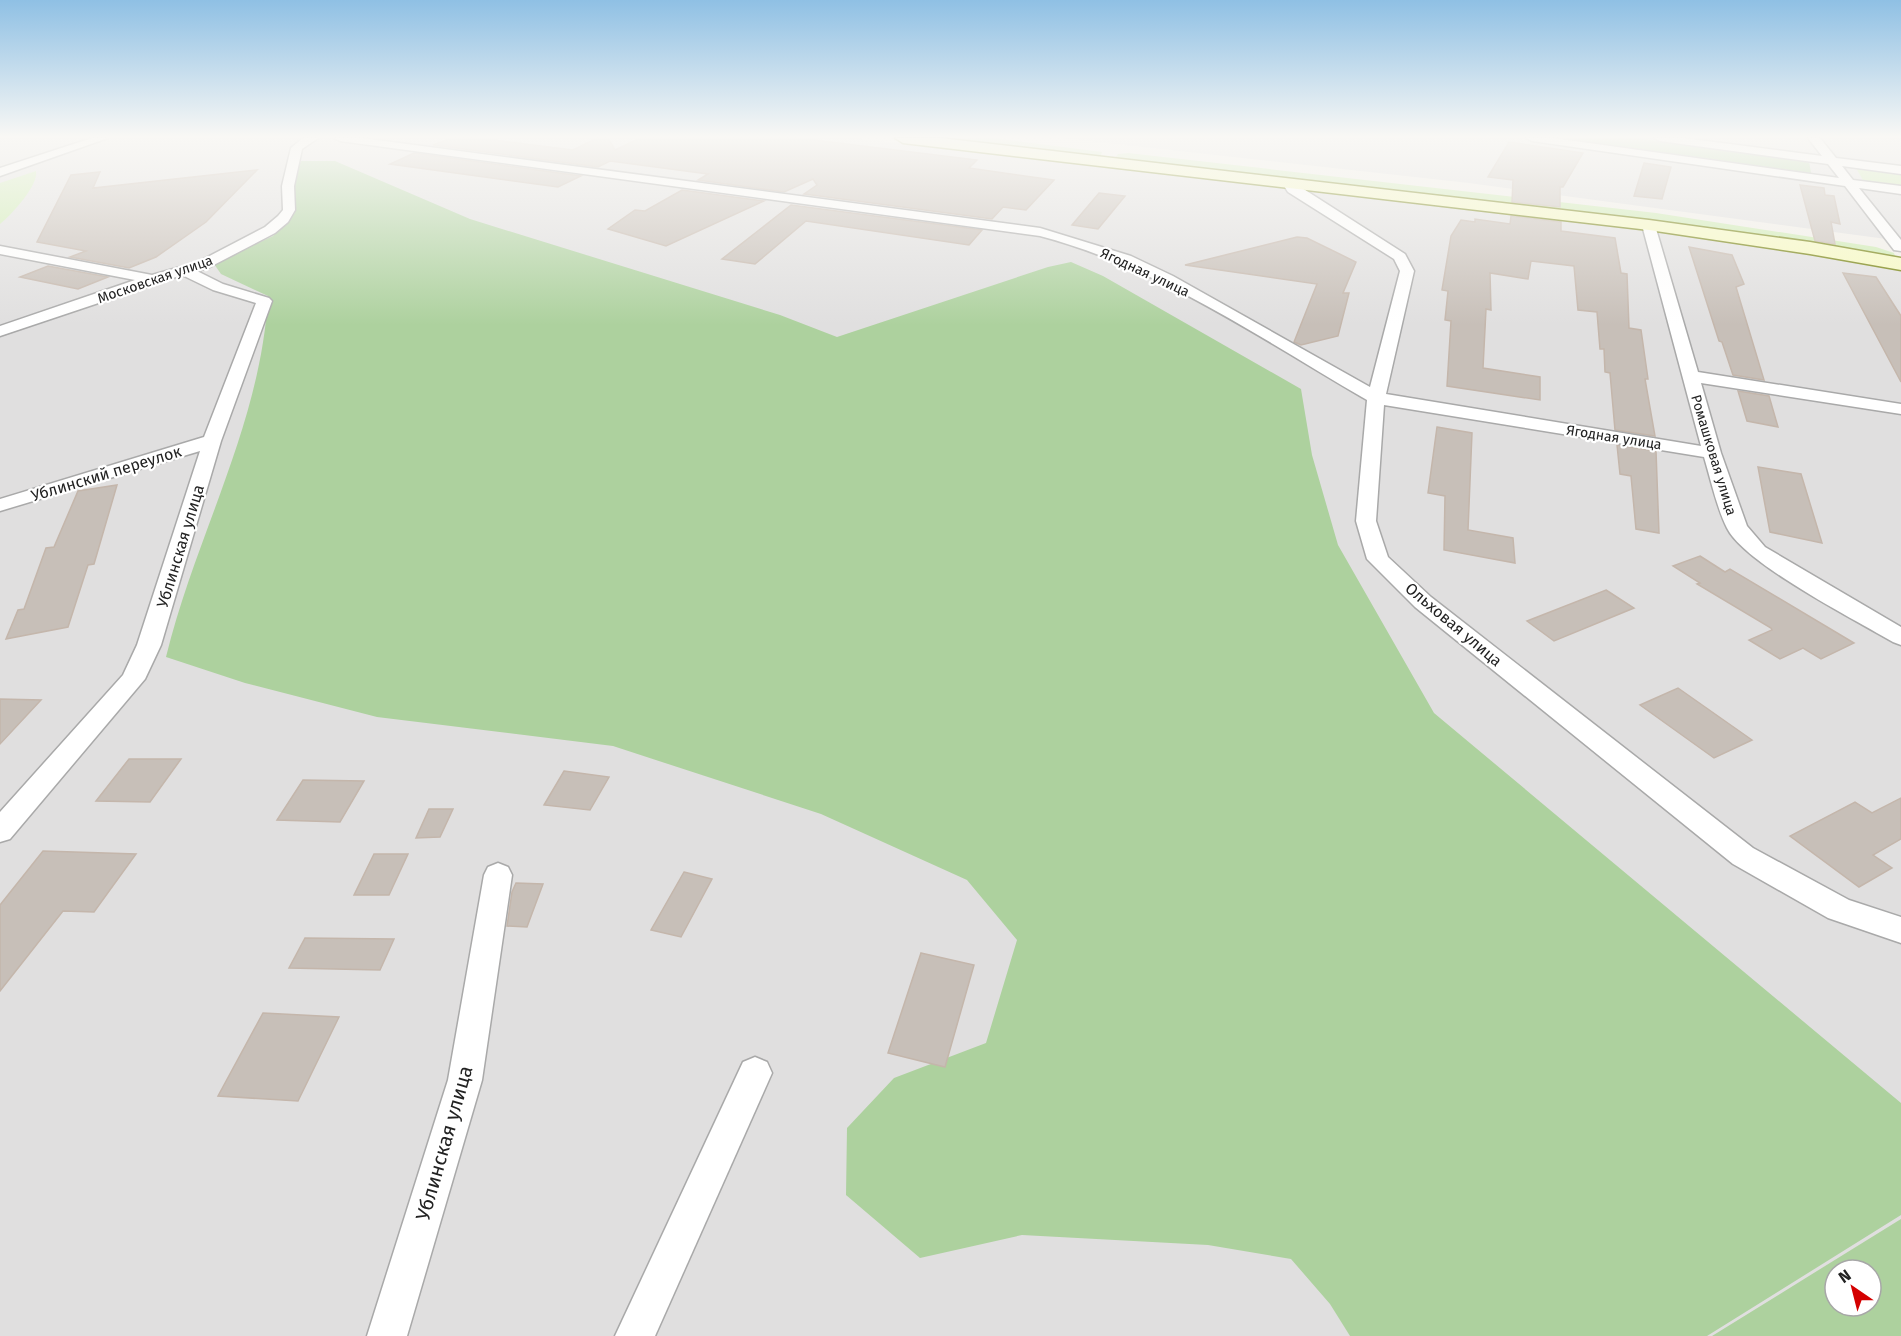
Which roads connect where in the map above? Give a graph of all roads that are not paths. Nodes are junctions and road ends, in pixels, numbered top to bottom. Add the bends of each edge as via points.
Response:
1 (289, 200) edge
2 (801, 200) edge
3 (1310, 200) edge
4 (1437, 200) edge
5 (1552, 200) edge
6 (1863, 200) edge
7 (1649, 225) junction
8 (0, 250) edge
9 (1901, 253) edge
10 (185, 271) junction
11 (152, 279) junction
12 (0, 331) edge
13 (1691, 376) junction
14 (1376, 398) junction
15 (1901, 409) edge
16 (212, 441) junction
17 (1712, 453) junction
18 (0, 505) edge
19 (1901, 637) edge
20 (0, 831) edge
21 (498, 874) dead end
22 (1901, 930) edge
23 (755, 1073) dead end
24 (387, 1336) edge
25 (635, 1336) edge

1 - 10 street, Московская улица via 290,210 283,219 247,244
2 - 14 street, Ягодная улица via 1067,239 1168,279
3 - 14 street, Ольховая улица via 1400,257 1407,271
4 - 7 main road
5 - 9 main road via 1647,210
6 - 9 street
7 - 9 main road via 1810,248
7 - 13 street, Ромашковая улица
8 - 11 street
10 - 11 street, Московская улица
10 - 16 street, Ублинская улица via 218,287 264,301
11 - 12 street, Московская улица
13 - 15 street
13 - 17 street, Ромашковая улица
14 - 17 street, Ягодная улица
14 - 22 street, Ольховая улица via 1366,521 1378,559 1424,602 1743,856 1839,909
16 - 18 street, Ублинский переулок
16 - 20 street, Ублинская улица via 149,645 133,679
17 - 19 street, Ромашковая улица via 1737,528 1758,551
21 - 24 street, Ублинская улица via 465,1080
23 - 25 street

